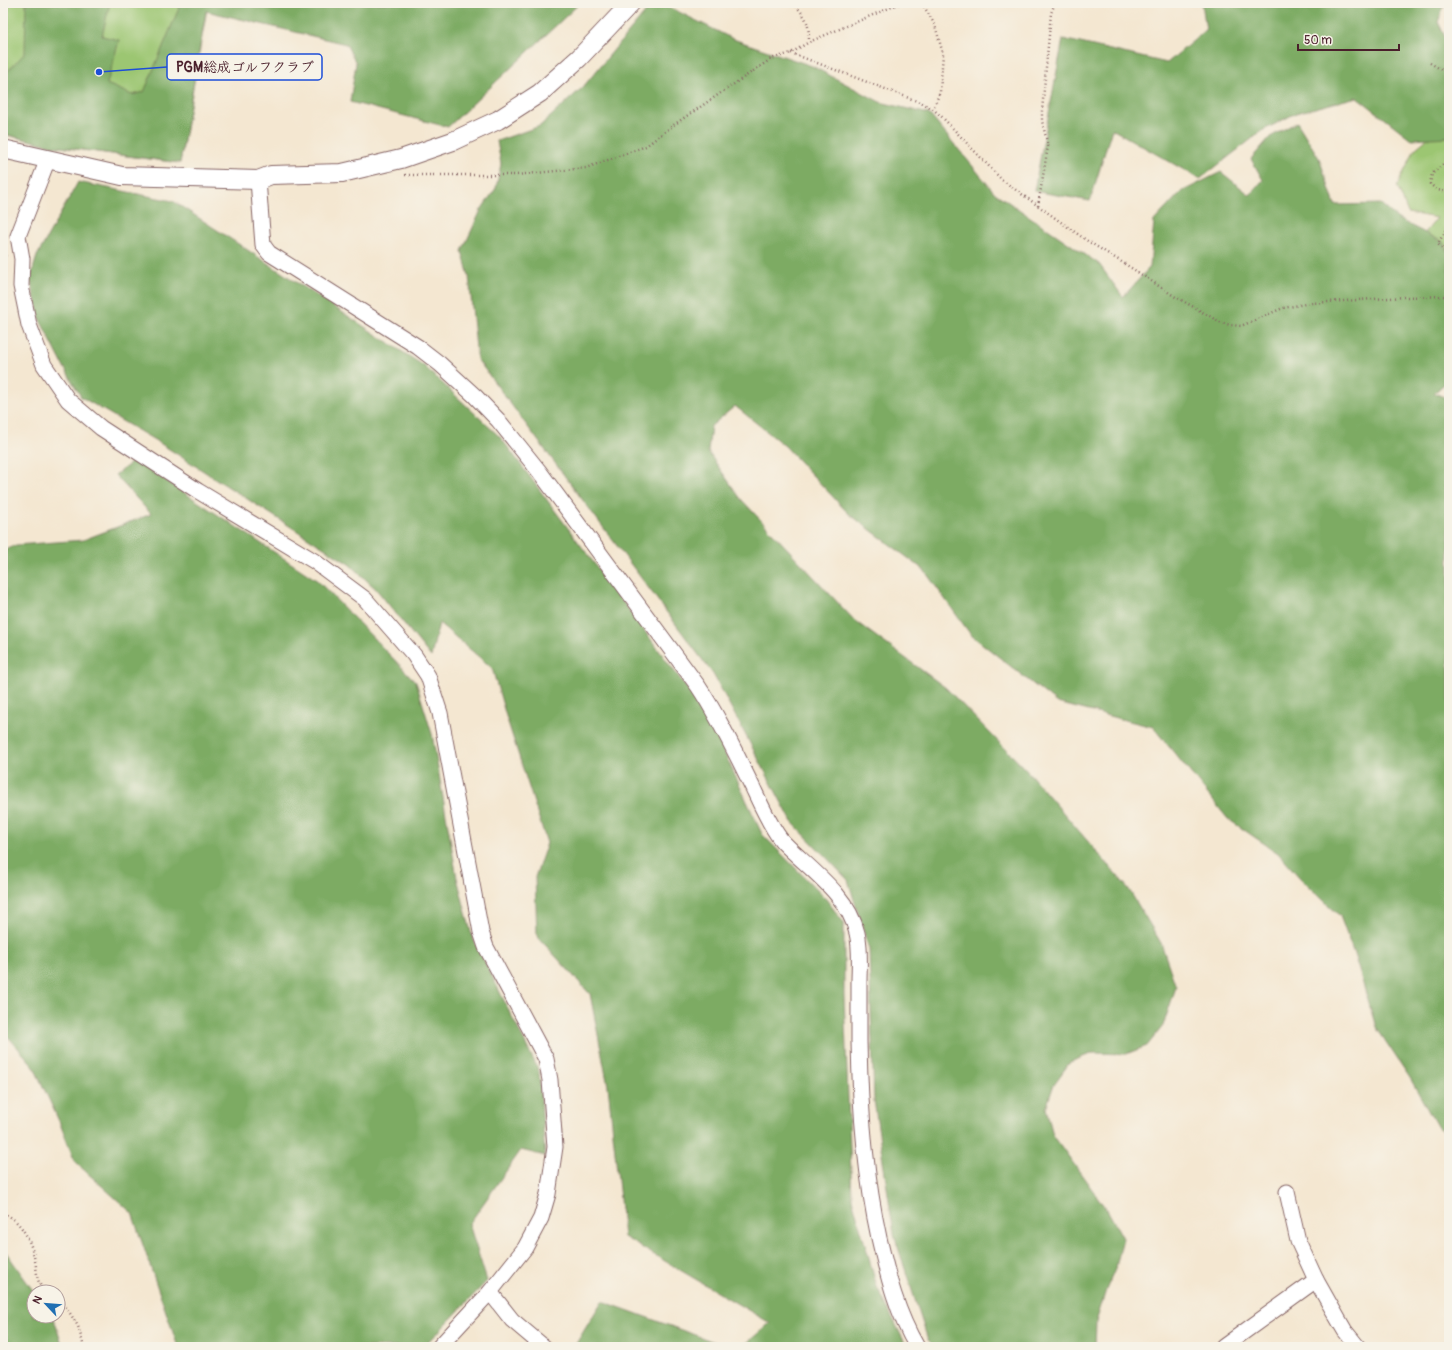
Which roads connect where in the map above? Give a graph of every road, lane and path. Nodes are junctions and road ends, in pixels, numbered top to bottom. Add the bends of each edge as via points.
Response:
1 (631, 3) edge
2 (793, 3) edge
3 (901, 3) edge
4 (922, 3) edge
5 (1055, 3) edge
6 (809, 42) junction
7 (791, 52) junction
8 (1430, 63) dead end
9 (1449, 74) edge
10 (934, 109) junction
11 (3, 149) edge
12 (48, 159) junction
13 (1449, 159) edge
14 (400, 174) dead end
15 (258, 180) junction
16 (1449, 192) edge
17 (1038, 206) junction
18 (1449, 229) edge
19 (1449, 255) edge
20 (1449, 296) edge
21 (1287, 1192) dead end
22 (3, 1213) edge
23 (1316, 1280) junction
24 (39, 1284) edge
25 (490, 1292) junction
26 (66, 1307) edge
27 (84, 1347) edge
28 (439, 1347) edge
29 (544, 1347) edge
30 (917, 1347) edge
31 (1223, 1347) edge
32 (1358, 1347) edge

1 - 15 street via 579,58 540,93 498,120 453,142 401,159 342,173 271,175
2 - 6 path via 804,15 809,27
3 - 6 path
4 - 10 path via 935,25 943,54 940,92
5 - 17 path via 1051,13 1042,111 1048,146
6 - 7 path
7 - 10 path
7 - 14 path via 771,59 646,146 586,168 516,175
8 - 9 path
10 - 17 path via 1002,180
11 - 12 street
12 - 15 street via 122,176
12 - 25 street via 18,236 22,259 21,286 29,325 44,365 68,400 101,428 198,491 314,561 365,599 414,655 428,676 440,713 481,932 486,947 546,1059 550,1080 555,1147 548,1194 541,1218 525,1248
13 - 16 path via 1432,174 1430,184 1437,190
15 - 30 street via 263,245 270,253 418,347 470,391 498,420 539,471 698,686 714,710 781,840 830,888 852,917 860,946 859,1077 864,1144 874,1217 894,1297 905,1327
17 - 20 path via 1174,296 1230,325 1241,326 1283,308 1311,303
18 - 19 path via 1445,231 1438,244
21 - 23 street via 1298,1241
22 - 24 path via 19,1224 28,1239
23 - 31 street
23 - 32 street via 1345,1331
25 - 28 street
25 - 29 street via 512,1320
26 - 27 path via 78,1326

